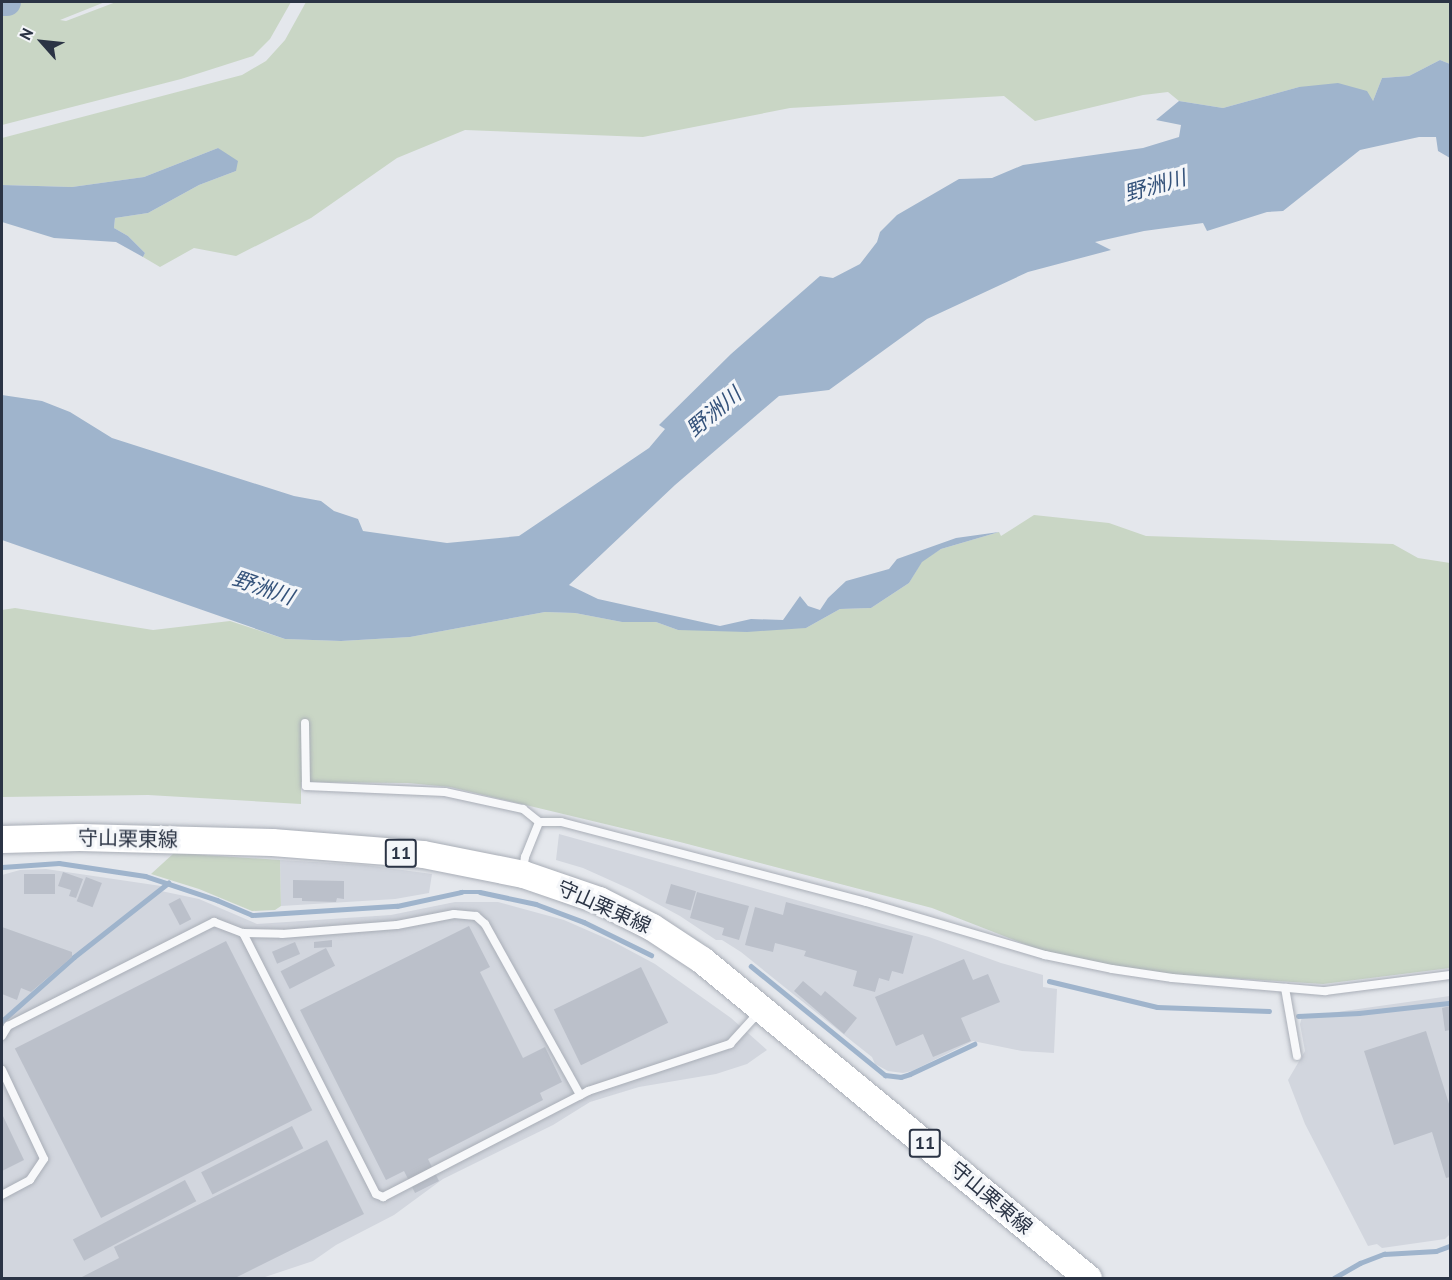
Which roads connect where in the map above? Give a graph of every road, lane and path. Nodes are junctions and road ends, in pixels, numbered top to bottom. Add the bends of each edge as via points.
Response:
1 (305, 723) dead end
2 (539, 822) junction
3 (2, 839) edge
4 (523, 874) junction
5 (243, 933) junction
6 (1450, 975) edge
7 (1285, 988) junction
8 (762, 1008) junction
9 (2, 1036) edge
10 (1297, 1056) dead end
11 (2, 1070) edge
12 (580, 1095) junction
13 (2, 1195) edge
14 (1088, 1278) edge

1 - 2 lane via 306,786 445,792 523,809
2 - 4 lane via 525,857
2 - 7 lane via 561,822 662,847 1045,955 1162,976
3 - 4 main road, 守山栗東線 / 11 via 272,842 423,854
4 - 8 main road, 守山栗東線 / 11 via 598,900 652,927 702,960
5 - 9 lane via 214,922 8,1026
5 - 12 lane via 282,934 397,924 454,914 476,916 486,924
5 - 12 lane via 376,1194 383,1197
6 - 7 lane via 1326,991
7 - 10 lane
8 - 12 lane via 730,1044
8 - 14 main road, 守山栗東線 / 11
11 - 13 lane via 44,1159 30,1180

